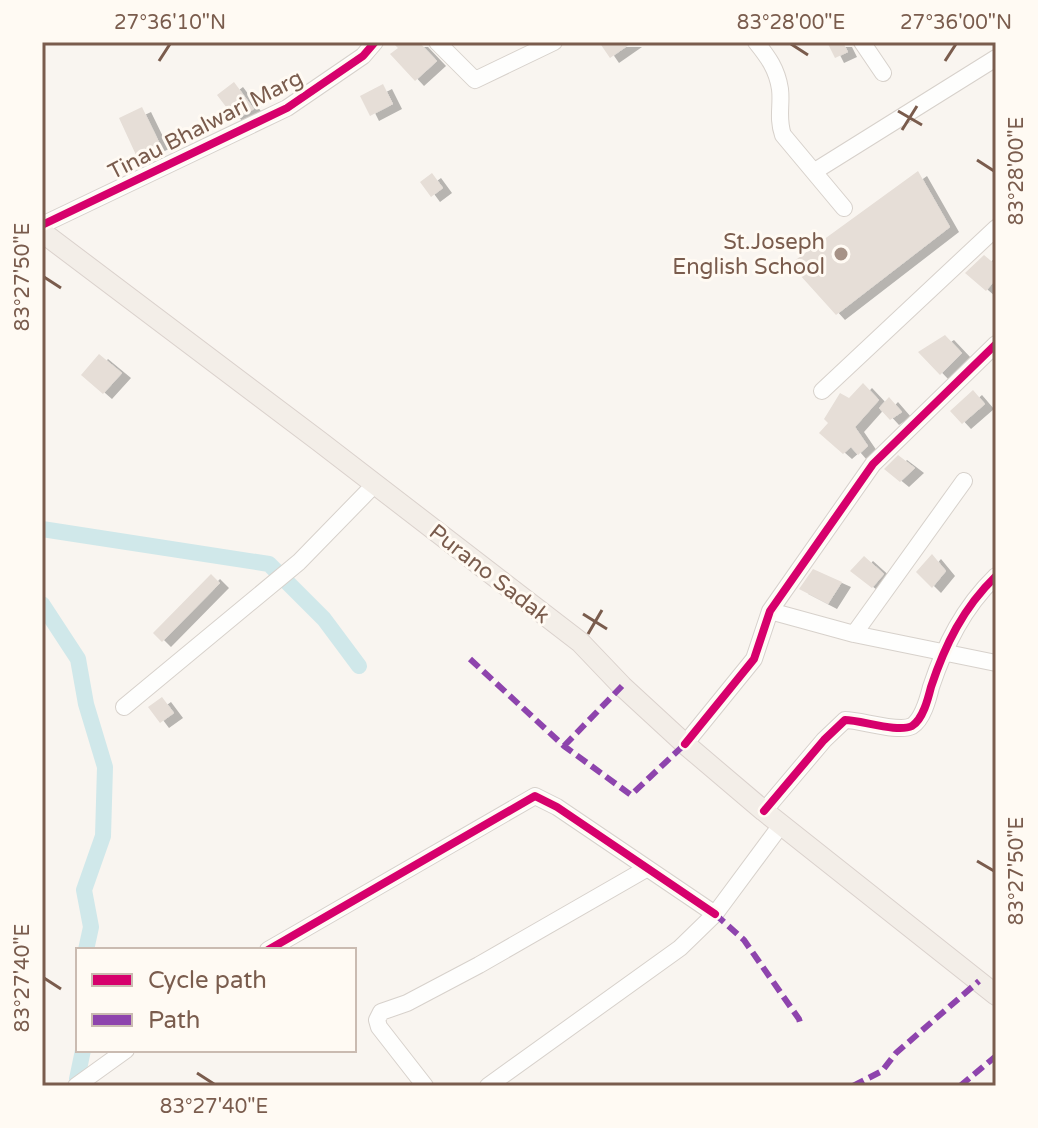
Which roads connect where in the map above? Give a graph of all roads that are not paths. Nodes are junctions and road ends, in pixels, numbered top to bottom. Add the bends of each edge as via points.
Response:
1 (375, 42) edge
2 (437, 42) edge
3 (554, 42) edge
4 (756, 42) edge
5 (862, 42) edge
6 (996, 58) edge
7 (883, 73) dead end
8 (815, 171) junction
9 (844, 208) dead end
10 (42, 225) edge
11 (996, 228) edge
12 (42, 232) edge
13 (996, 344) edge
14 (822, 391) dead end
15 (964, 481) dead end
16 (375, 484) junction
17 (996, 576) edge
18 (770, 611) junction
19 (854, 634) junction
20 (942, 654) junction
21 (996, 663) edge
22 (124, 707) dead end
23 (685, 744) junction
24 (764, 811) junction
25 (781, 825) junction
26 (646, 869) junction
27 (715, 914) junction
28 (271, 948) edge
29 (996, 995) edge
30 (123, 1052) edge
31 (76, 1086) edge
32 (425, 1086) edge
33 (488, 1086) edge

1 - 10 street, Tinau Bhalwari Marg via 287,108
2 - 3 street via 475,80
4 - 8 street via 772,61 783,135
5 - 7 street
6 - 8 street
8 - 9 street
11 - 14 street
12 - 16 main road, Purano Sadak
13 - 18 street via 873,464
15 - 19 street
16 - 22 street via 299,562
16 - 23 main road, Purano Sadak via 580,642
17 - 20 street via 963,614
18 - 19 street
18 - 23 street via 754,659
19 - 20 street
20 - 21 street
20 - 24 street via 914,725 845,720
23 - 24 main road, Purano Sadak
24 - 25 main road, Purano Sadak
25 - 27 street
25 - 29 main road, Purano Sadak
26 - 27 street
26 - 28 street via 535,796
26 - 32 street via 479,965 381,1012 379,1027
27 - 33 street via 655,967
30 - 31 street

